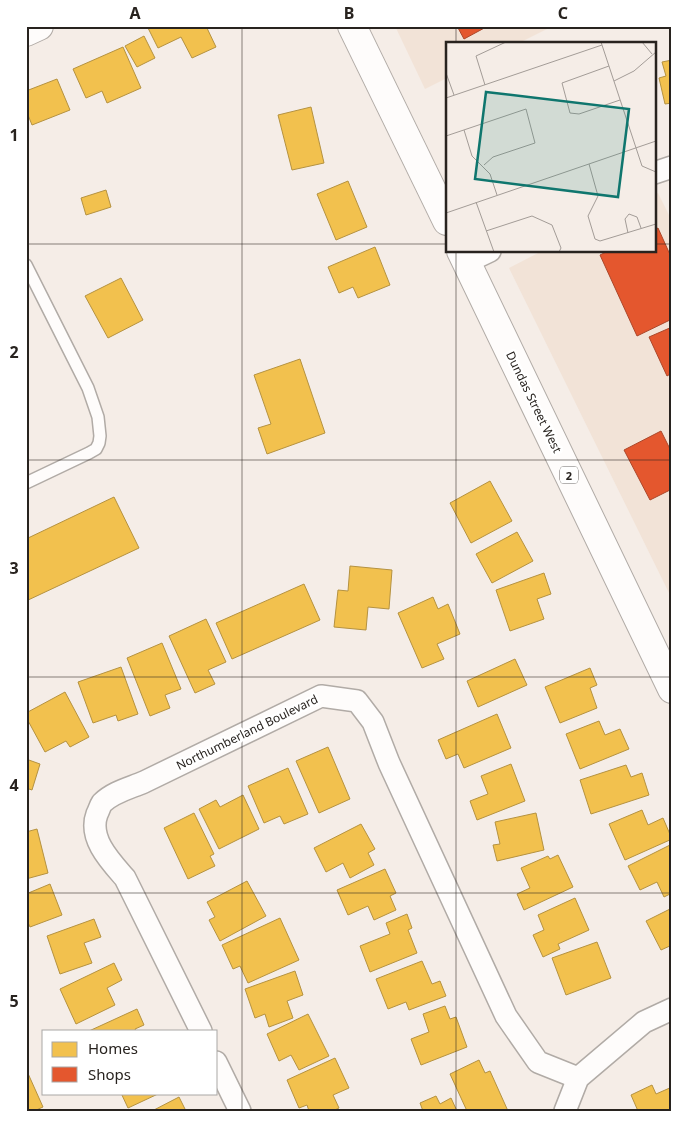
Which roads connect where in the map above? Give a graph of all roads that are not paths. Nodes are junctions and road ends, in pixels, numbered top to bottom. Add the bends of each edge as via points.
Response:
1 (39, 26) edge
2 (352, 26) edge
3 (26, 32) edge
4 (672, 167) edge
5 (656, 172) edge
6 (446, 219) edge
7 (473, 255) edge
8 (26, 265) edge
9 (26, 483) edge
10 (672, 688) edge
11 (672, 1009) edge
12 (201, 1030) edge
13 (218, 1066) edge
14 (578, 1078) junction
15 (240, 1111) edge
16 (565, 1111) edge

1 - 3 main road
2 - 6 main road
4 - 5 street
7 - 10 main road, Dundas Street West / 2
8 - 9 lane via 88,388 98,417 100,436 96,449 90,453
11 - 14 street via 644,1022
12 - 14 street, Northumberland Boulevard via 133,894 96,838 95,819 101,804 116,793 320,696 357,701 373,722 506,1016 538,1062
13 - 15 street
14 - 16 street

